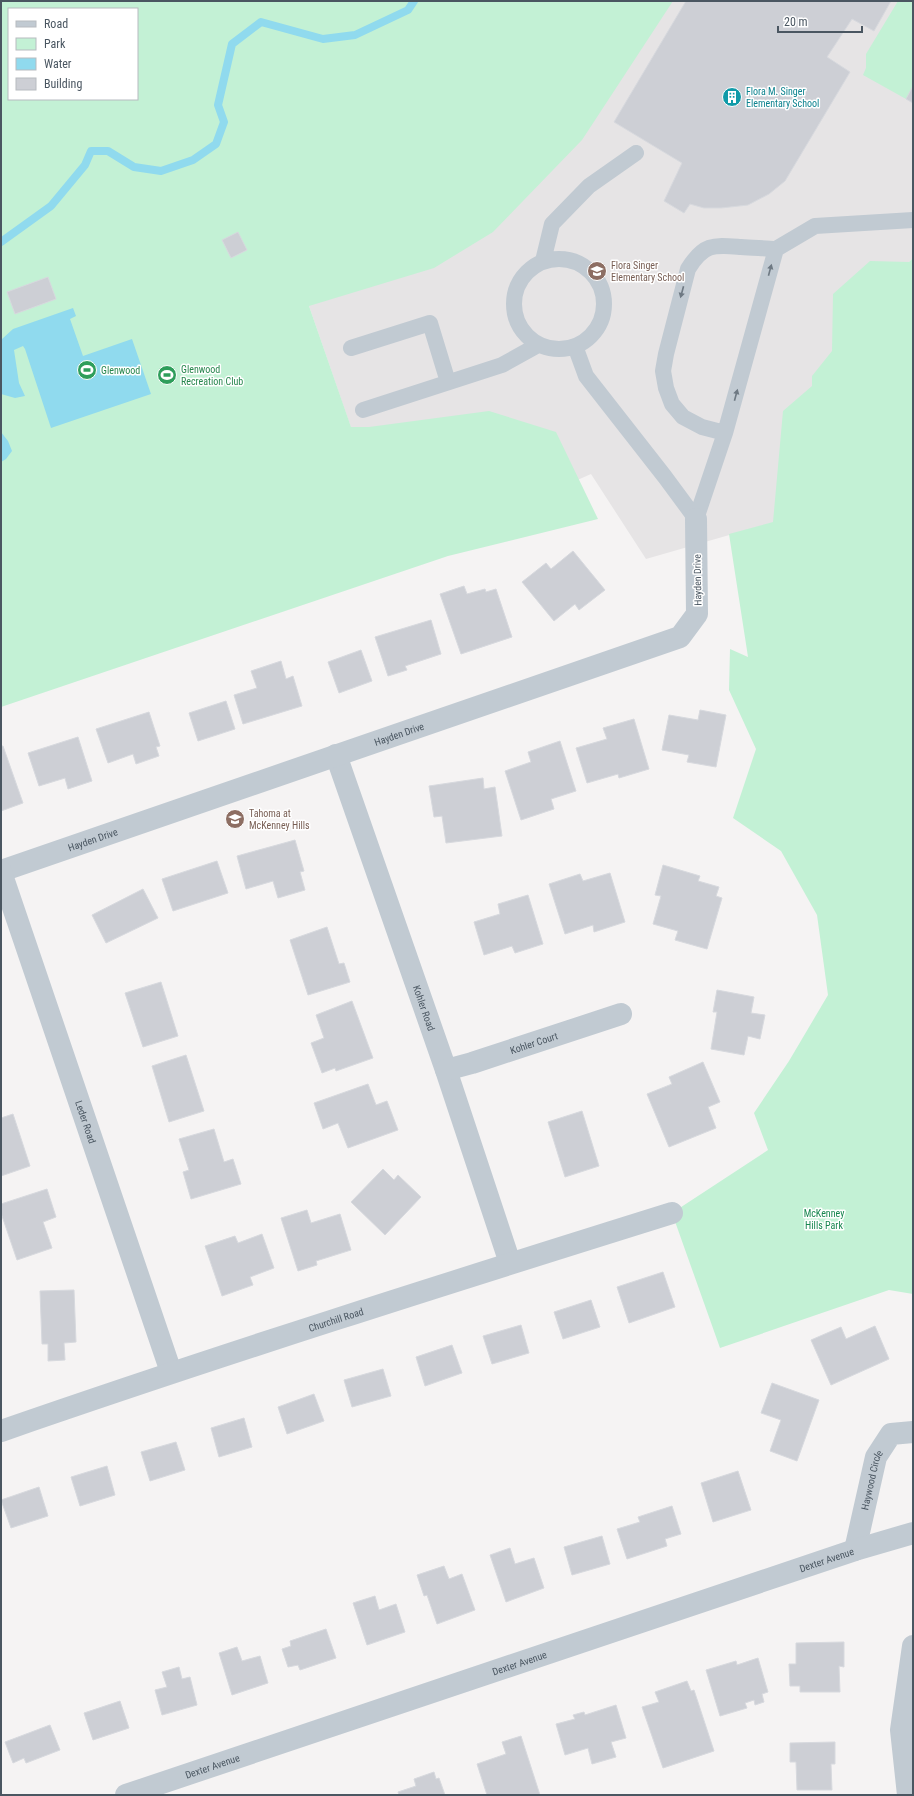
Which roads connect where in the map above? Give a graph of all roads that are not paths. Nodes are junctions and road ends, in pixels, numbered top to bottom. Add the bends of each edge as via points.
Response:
1 (636, 153) dead end
2 (913, 220) edge
3 (776, 249) junction
4 (543, 261) junction
5 (538, 345) junction
6 (575, 346) junction
7 (351, 348) dead end
8 (448, 382) junction
9 (363, 410) dead end
10 (725, 433) junction
11 (696, 519) junction
12 (336, 755) junction
13 (1, 871) edge
14 (621, 1014) dead end
15 (446, 1070) junction
16 (672, 1213) dead end
17 (510, 1263) junction
18 (171, 1372) junction
19 (1, 1430) edge
20 (913, 1432) edge
21 (913, 1533) edge
22 (855, 1550) junction
23 (913, 1646) edge
24 (126, 1795) edge
25 (908, 1795) edge

1 - 4 lane via 589,186 552,224
2 - 3 lane via 815,226
10 -> 3 lane
3 -> 10 lane via 727,244 715,246 704,250 688,269 663,371 666,388 670,399 683,417 702,427
4 - 5 lane via 529,269 519,281 514,296 514,312 519,326
4 - 6 lane via 559,258 574,262 588,269 598,281 604,311 598,326 589,338
5 - 6 lane via 553,349
5 - 8 lane via 502,365
6 - 11 lane via 586,376
7 - 8 lane via 430,323
8 - 9 lane
10 - 11 lane
11 - 12 street, Hayden Drive via 697,614 680,637
12 - 13 street, Hayden Drive
12 - 15 street, Kohler Road
13 - 18 street, Leder Road
14 - 15 street, Kohler Court
15 - 17 street, Kohler Road
16 - 17 street, Churchill Road
17 - 18 street, Churchill Road
18 - 19 street, Churchill Road
20 - 22 street, Haywood Circle via 891,1434 876,1457
21 - 22 street, Dexter Avenue
22 - 24 street, Dexter Avenue
23 - 25 street via 901,1730

